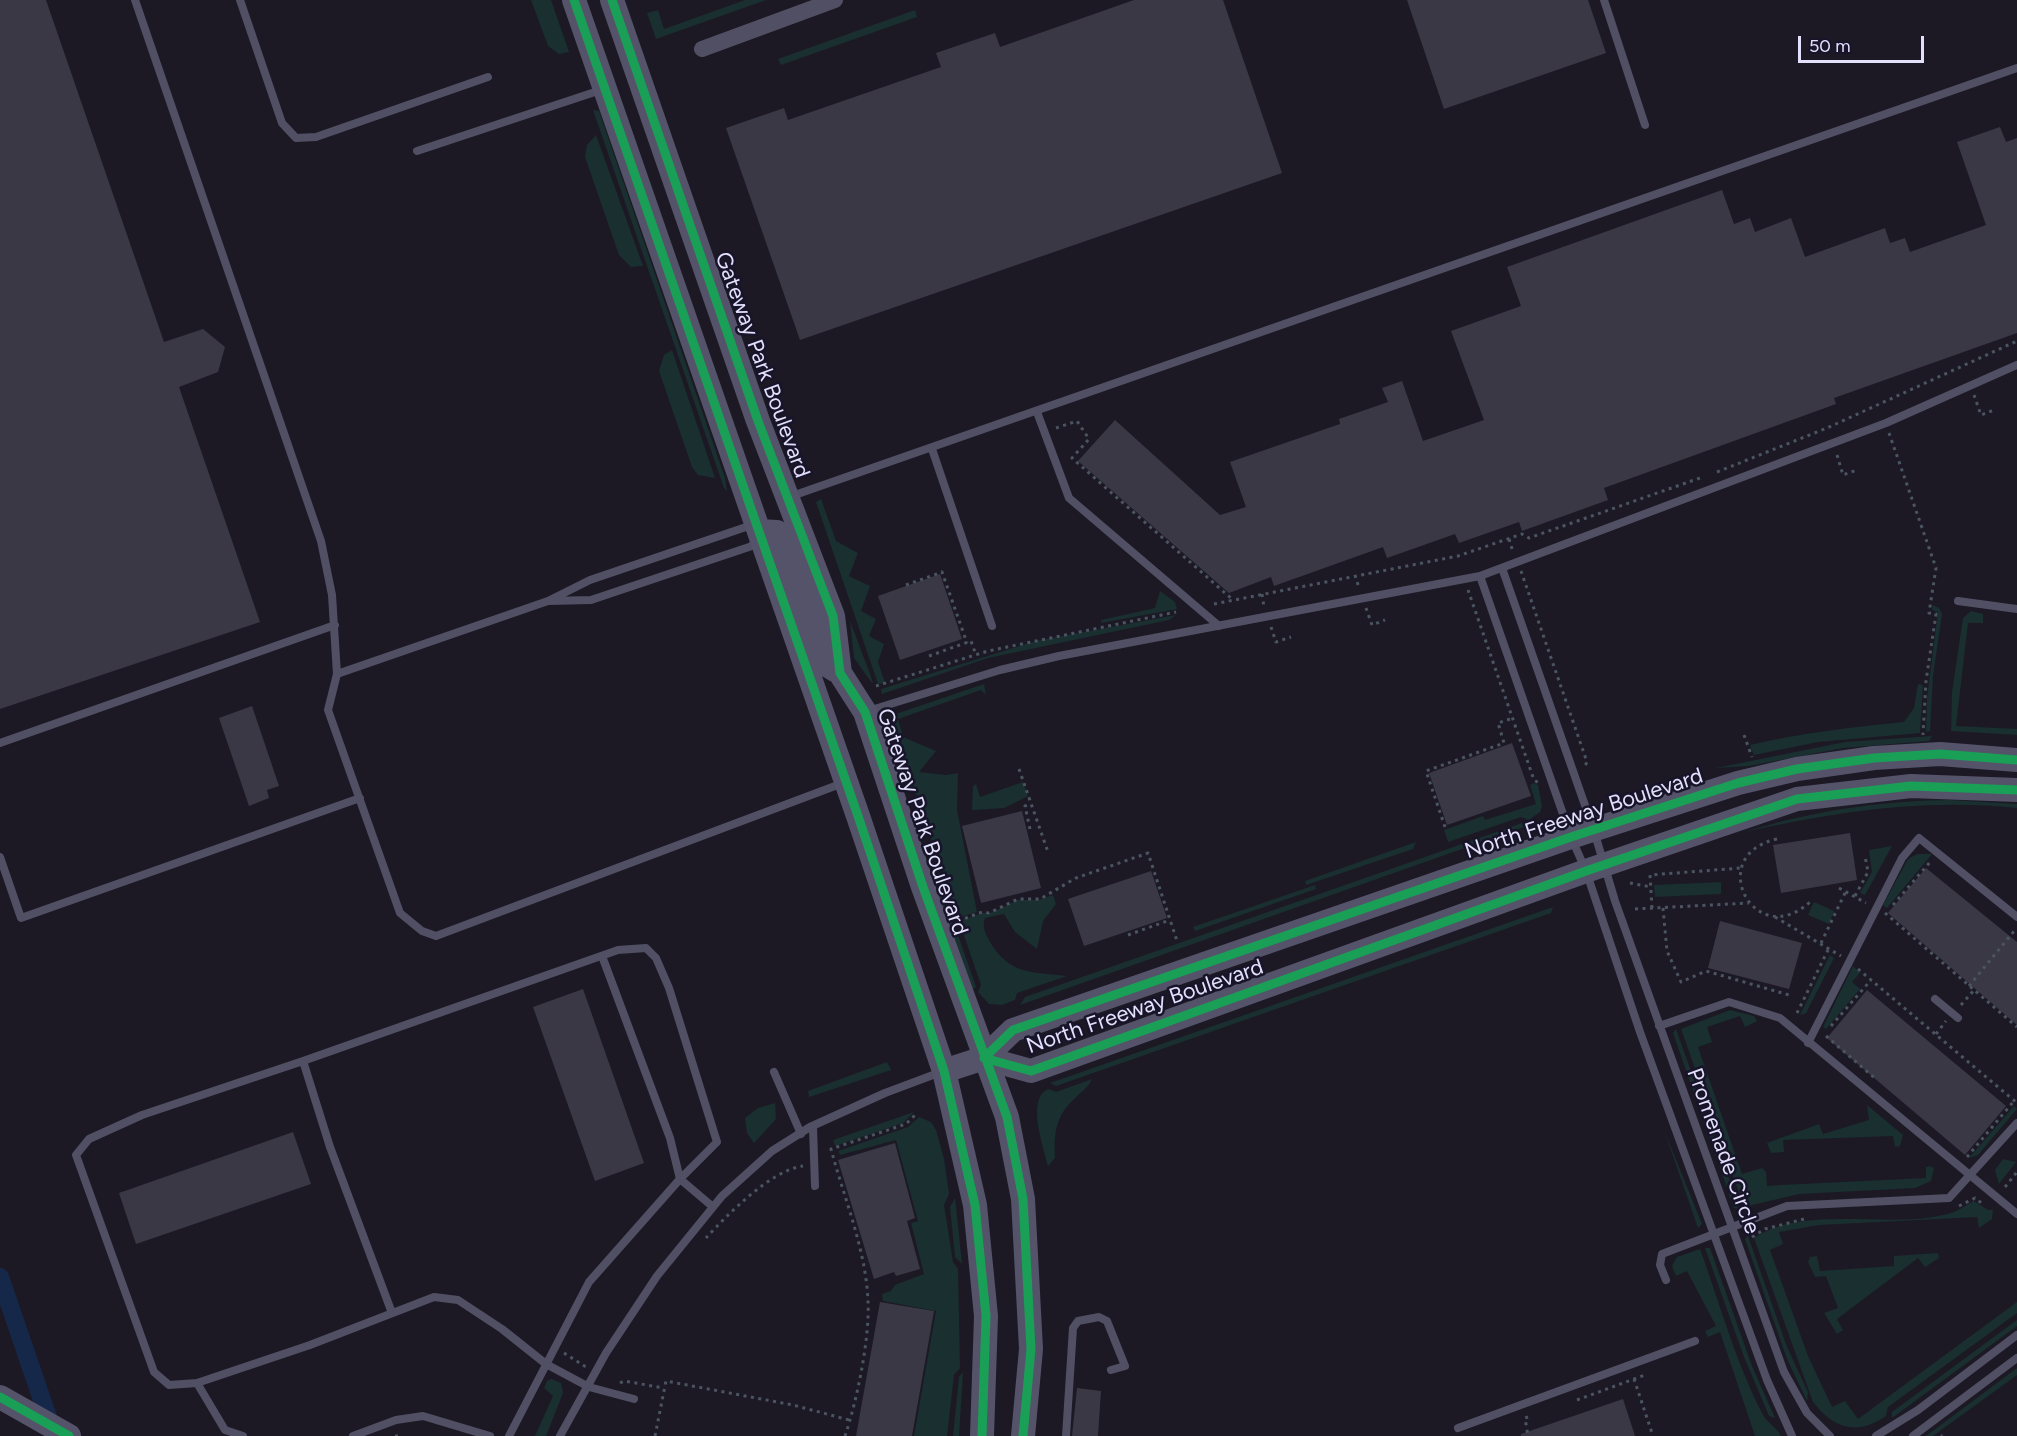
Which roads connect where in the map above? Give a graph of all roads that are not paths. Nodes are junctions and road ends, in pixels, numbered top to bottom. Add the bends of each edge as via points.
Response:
1 (135, 0) edge
2 (240, 0) edge
3 (574, 0) edge
4 (612, 0) edge
5 (835, 0) edge
6 (1604, 0) edge
7 (702, 49) dead end
8 (2017, 68) edge
9 (488, 77) dead end
10 (605, 89) junction
11 (1645, 125) dead end
12 (417, 151) dead end
13 (2017, 365) edge
14 (1037, 412) junction
15 (932, 449) junction
16 (789, 497) junction
17 (759, 531) junction
18 (1502, 568) junction
19 (1480, 576) junction
20 (548, 601) junction
21 (1958, 601) dead end
22 (2017, 609) edge
23 (334, 625) junction
24 (992, 626) dead end
25 (1219, 626) junction
26 (840, 673) junction
27 (338, 674) junction
28 (865, 712) junction
29 (0, 743) edge
30 (1940, 754) junction
31 (2017, 760) edge
32 (846, 782) junction
33 (2017, 790) edge
34 (360, 798) junction
35 (1797, 799) junction
36 (1594, 831) junction
37 (1570, 837) junction
38 (0, 857) edge
39 (1594, 868) junction
40 (2017, 917) edge
41 (602, 956) junction
42 (1935, 999) dead end
43 (1958, 1018) dead end
44 (1659, 1026) junction
45 (1808, 1043) junction
46 (984, 1058) junction
47 (303, 1061) junction
48 (944, 1071) junction
49 (774, 1072) dead end
50 (2017, 1123) edge
51 (813, 1127) junction
52 (801, 1134) junction
53 (1970, 1175) junction
54 (680, 1179) junction
55 (815, 1186) dead end
56 (713, 1207) junction
57 (2017, 1214) edge
58 (1731, 1227) junction
59 (1716, 1233) junction
60 (1666, 1280) dead end
61 (392, 1313) junction
62 (2017, 1335) edge
63 (1695, 1341) dead end
64 (2017, 1358) edge
65 (546, 1365) junction
66 (1111, 1370) dead end
67 (198, 1383) junction
68 (589, 1387) junction
69 (0, 1396) edge
70 (634, 1399) dead end
71 (1458, 1428) dead end
72 (69, 1436) edge
73 (243, 1436) edge
74 (353, 1436) edge
75 (490, 1436) edge
76 (509, 1436) edge
77 (560, 1436) edge
78 (982, 1436) edge
79 (1023, 1436) edge
80 (1066, 1436) edge
81 (1792, 1436) edge
82 (1830, 1436) edge
83 (1876, 1436) edge
84 (1913, 1436) edge

1 - 23 lane via 321,541
2 - 9 lane via 282,123 296,138 316,137
3 - 10 street
4 - 16 street, Gateway Park Boulevard via 758,421
5 - 7 street
6 - 11 lane
8 - 14 lane
10 - 12 lane
10 - 17 street
13 - 18 lane via 1886,423
14 - 15 lane
14 - 25 lane via 1069,498
15 - 16 lane
15 - 24 lane
16 - 26 street, Gateway Park Boulevard via 833,616
17 - 20 lane via 746,526 590,580
17 - 20 lane via 752,546 591,600
17 - 26 street via 777,532 784,542 827,665
17 - 32 street
18 - 19 lane
18 - 36 lane
19 - 25 lane
19 - 37 lane
20 - 27 lane
21 - 22 lane
23 - 27 lane
23 - 29 lane
25 - 28 lane via 1006,668
26 - 28 street, Gateway Park Boulevard
27 - 34 lane via 328,710
28 - 46 street, Gateway Park Boulevard
30 - 31 street, North Freeway Boulevard
30 - 35 street via 1929,769 1816,784
30 - 36 street, North Freeway Boulevard via 1874,758 1738,783
32 - 34 lane via 436,936 422,931 400,914
32 - 48 street
33 - 35 street, North Freeway Boulevard via 1911,786
34 - 38 lane via 21,918
35 - 39 street, North Freeway Boulevard
36 - 37 street, North Freeway Boulevard
36 - 39 lane
37 - 39 lane
37 - 46 street, North Freeway Boulevard via 1013,1030
39 - 44 lane, Promenade Circle
39 - 46 street, North Freeway Boulevard via 1031,1071
39 - 59 lane, Promenade Circle via 1640,1032
40 - 45 lane via 1919,838 1902,858
41 - 47 lane
41 - 54 lane via 670,1138
41 - 54 lane via 646,948 656,958 669,988 717,1142
42 - 43 lane
44 - 45 lane via 1729,1002 1780,1018
44 - 58 lane, Promenade Circle
45 - 53 lane
46 - 48 street, North Freeway Boulevard
46 - 79 street, Gateway Park Boulevard via 1007,1117 1023,1200 1031,1349
47 - 61 lane via 330,1147
47 - 67 lane via 142,1115 88,1139 76,1155 154,1372 169,1385
48 - 51 lane
48 - 78 street via 976,1216 986,1317
49 - 52 lane
50 - 53 lane
51 - 52 lane
51 - 55 lane
52 - 56 lane via 772,1151
53 - 57 lane
53 - 58 lane via 1949,1198 1787,1206
54 - 56 lane
54 - 65 lane via 589,1282
56 - 68 lane via 657,1276 606,1353
58 - 59 lane
58 - 82 lane, Promenade Circle via 1784,1372 1807,1413
59 - 60 lane via 1662,1254 1660,1265
59 - 81 lane, Promenade Circle via 1767,1380
61 - 65 lane via 434,1297 458,1300
61 - 67 lane
62 - 83 lane via 1918,1410
63 - 71 lane
64 - 84 lane
65 - 68 lane
65 - 76 lane
66 - 80 lane via 1125,1366 1107,1321 1099,1317 1078,1321 1073,1328
67 - 73 lane via 225,1430
68 - 70 lane
68 - 77 lane
69 - 72 street
74 - 75 lane via 396,1420 423,1416

